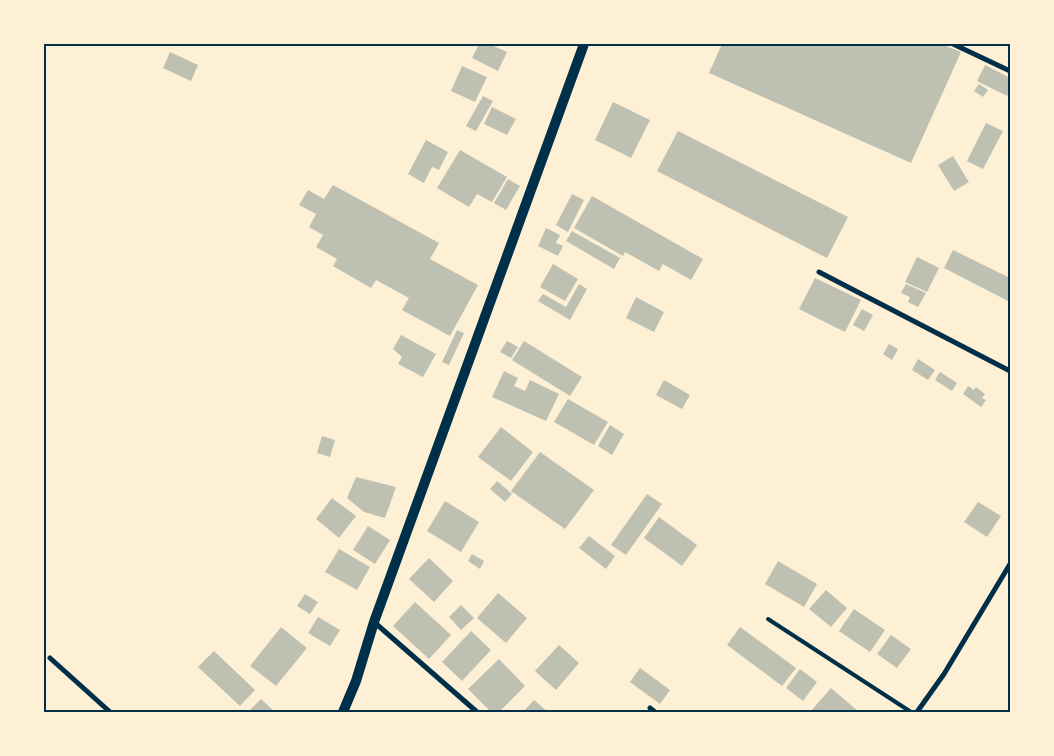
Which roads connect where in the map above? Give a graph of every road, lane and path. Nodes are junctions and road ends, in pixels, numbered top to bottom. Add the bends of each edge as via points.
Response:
1 (584, 44) edge
2 (953, 44) edge
3 (1010, 71) edge
4 (819, 272) dead end
5 (1010, 372) edge
6 (1010, 564) edge
7 (768, 618) dead end
8 (374, 622) junction
9 (50, 658) dead end
10 (650, 708) dead end
11 (110, 712) edge
12 (343, 712) edge
13 (477, 712) edge
14 (655, 712) edge
15 (911, 712) edge
16 (917, 712) edge

1 - 8 main road
2 - 3 street
4 - 5 street
6 - 16 street via 944,674
7 - 15 lane
8 - 12 main road
8 - 13 street
9 - 11 street
10 - 14 street

